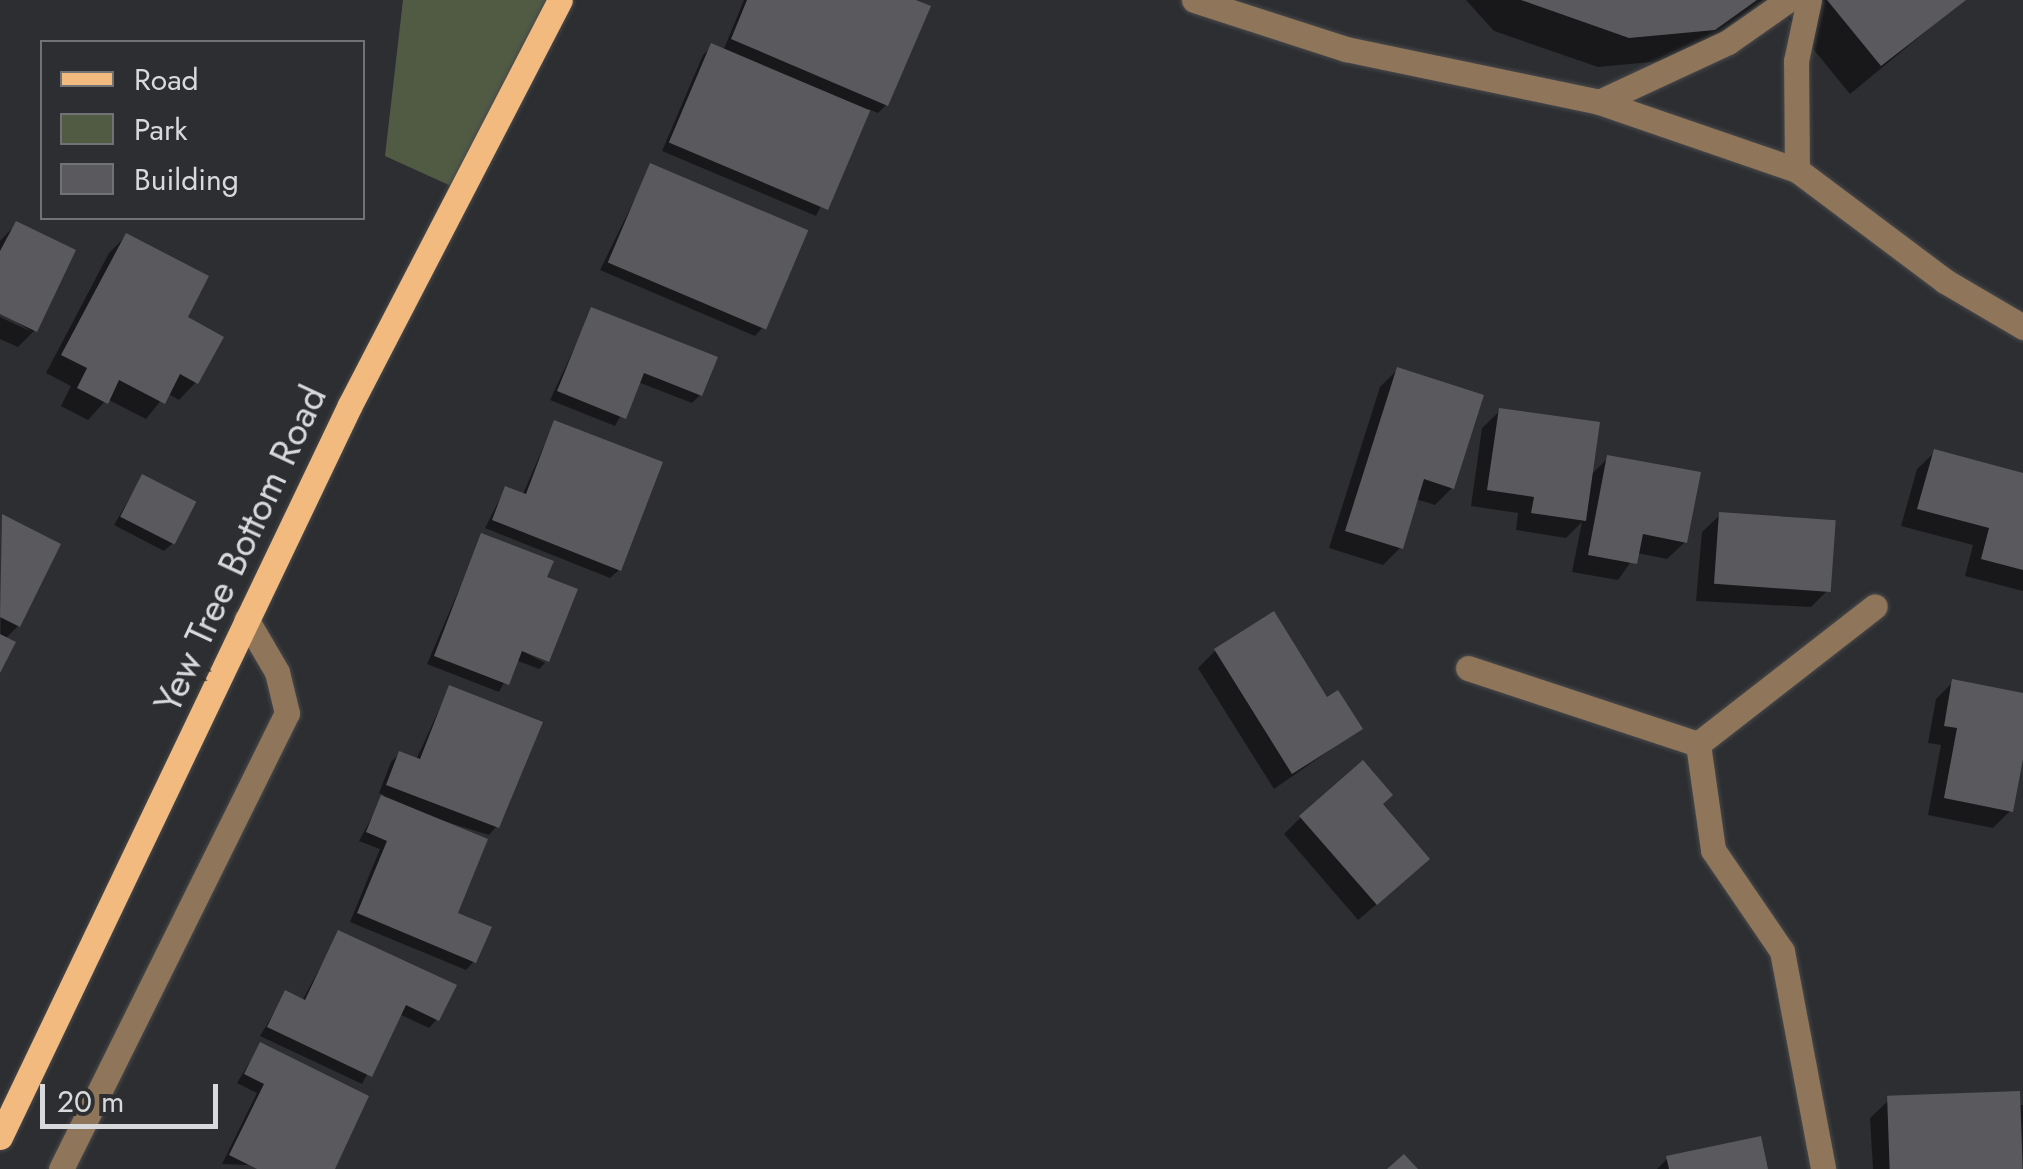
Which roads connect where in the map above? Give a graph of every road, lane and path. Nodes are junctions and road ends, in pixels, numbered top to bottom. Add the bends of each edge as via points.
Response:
1 (560, 0) edge
2 (1194, 0) edge
3 (1788, 0) edge
4 (1809, 0) edge
5 (1599, 102) junction
6 (1797, 170) junction
7 (2023, 327) edge
8 (1875, 606) dead end
9 (246, 619) junction
10 (1468, 668) dead end
11 (1698, 744) junction
12 (0, 1137) edge
13 (61, 1169) edge
14 (1823, 1169) edge

1 - 9 main road, Yew Tree Bottom Road
2 - 5 street via 1346,49
3 - 5 street via 1728,42
4 - 6 street via 1796,62
5 - 6 street
6 - 7 street via 1946,282
8 - 11 street
9 - 12 main road, Yew Tree Bottom Road
9 - 13 street via 277,672 287,714
10 - 11 street
11 - 14 street via 1712,850 1782,951

